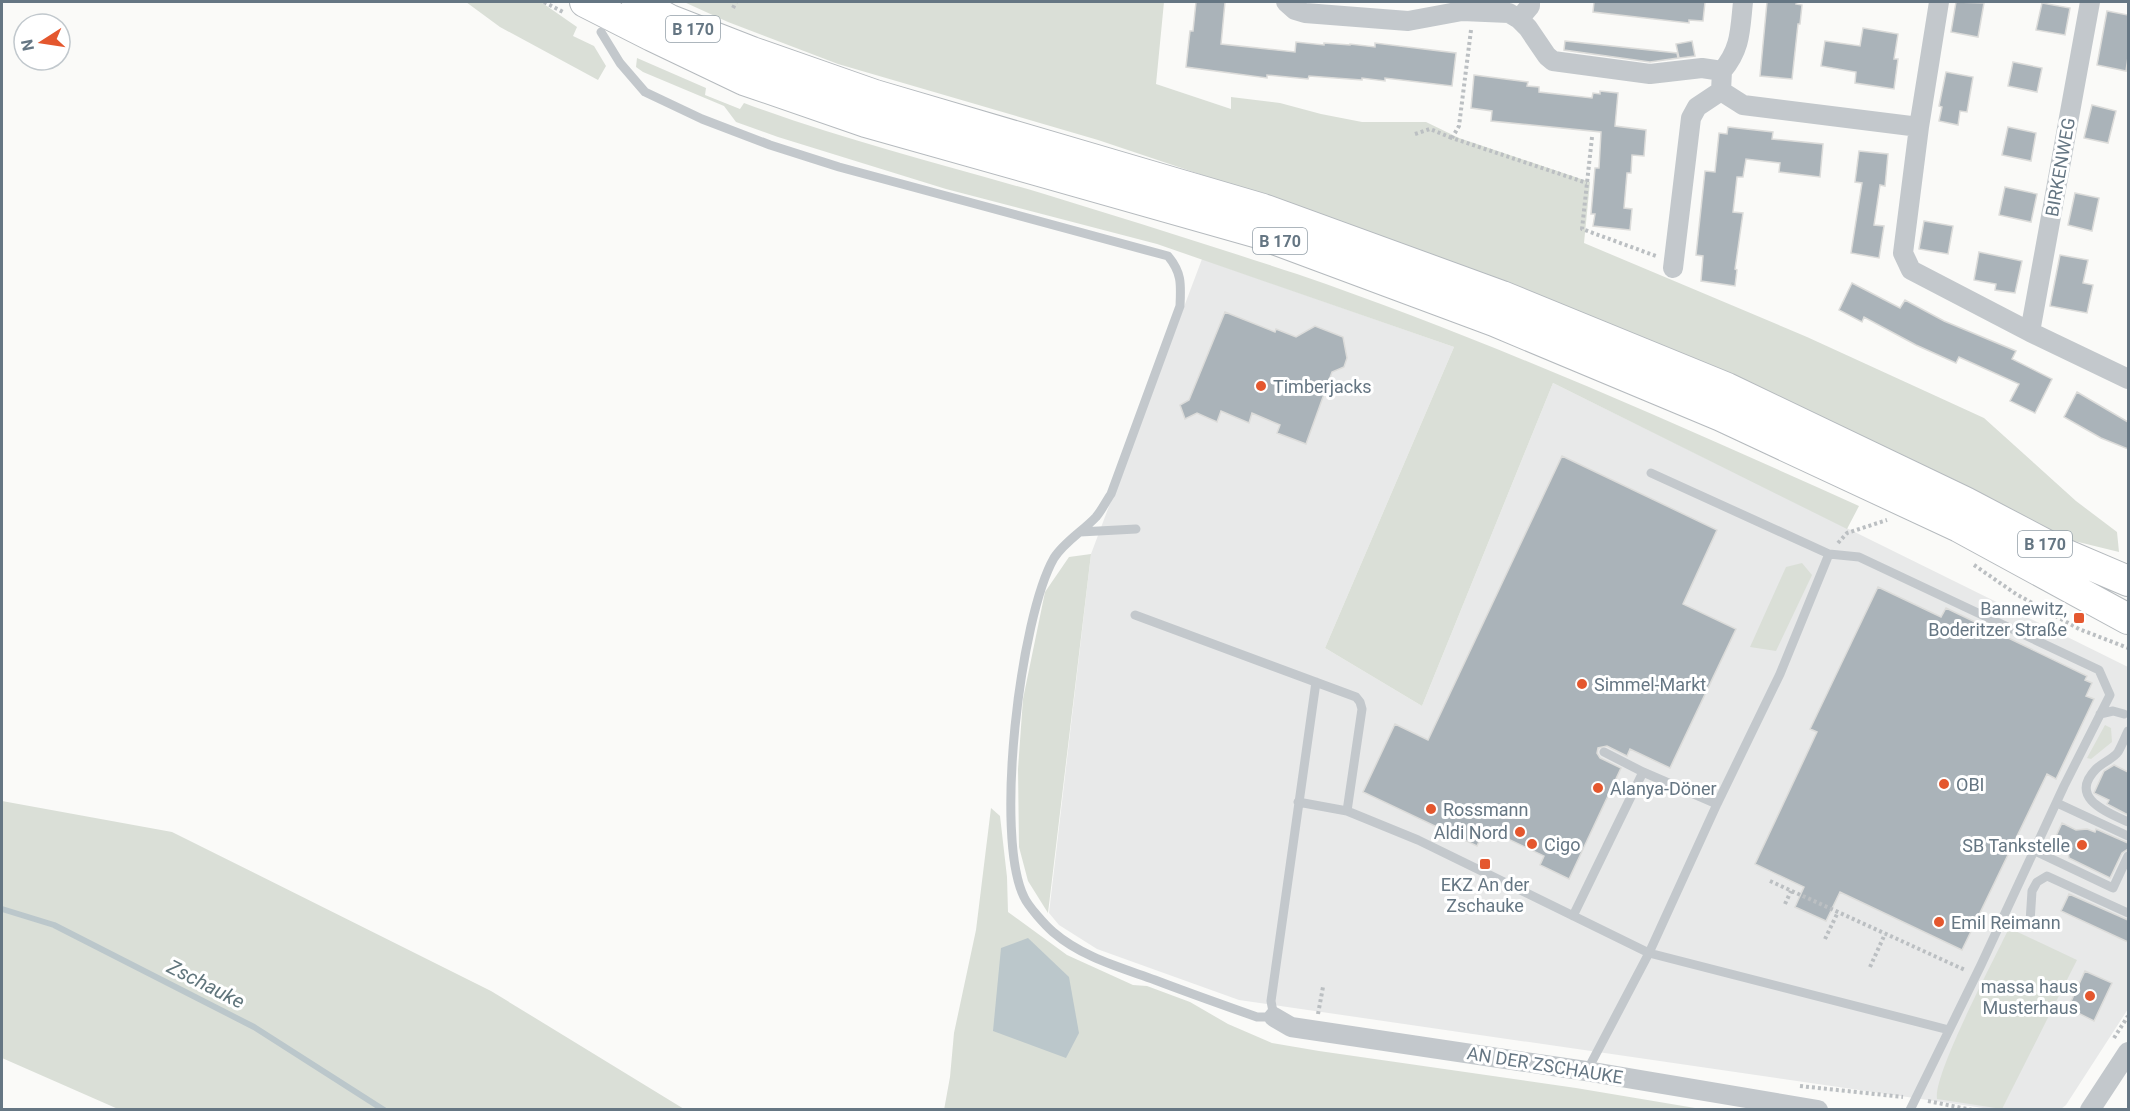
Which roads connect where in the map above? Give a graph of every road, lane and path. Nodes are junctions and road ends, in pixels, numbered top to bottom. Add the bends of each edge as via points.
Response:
1 (544, 2) edge
2 (585, 2) edge
3 (637, 2) edge
4 (736, 2) edge
5 (1286, 2) edge
6 (1530, 2) edge
7 (1743, 2) edge
8 (1939, 2) edge
9 (2090, 2) edge
10 (733, 8) dead end
11 (1473, 11) junction
12 (1519, 19) junction
13 (601, 32) joint
14 (1721, 81) junction
15 (1919, 127) junction
16 (1414, 134) dead end
17 (1592, 137) dead end
18 (1452, 138) junction
19 (1587, 183) junction
20 (1673, 265) joint
21 (2030, 332) junction
22 (2128, 379) edge
23 (1651, 473) dead end
24 (1884, 513) dead end
25 (1136, 529) dead end
26 (1080, 532) junction
27 (1829, 554) junction
28 (1970, 562) dead end
29 (2128, 581) edge
30 (1135, 615) dead end
31 (2128, 619) edge
32 (2128, 648) edge
33 (1316, 682) junction
34 (2126, 712) edge
35 (2100, 714) junction
36 (2128, 729) edge
37 (1604, 752) dead end
38 (1643, 772) junction
39 (1298, 802) junction
40 (2056, 803) junction
41 (1717, 804) junction
42 (1347, 811) junction
43 (2128, 822) edge
44 (2128, 836) edge
45 (2035, 851) junction
46 (2128, 856) edge
47 (1770, 880) dead end
48 (1791, 891) junction
49 (1785, 904) dead end
50 (1838, 912) junction
51 (2128, 913) edge
52 (1573, 916) junction
53 (2030, 922) dead end
54 (1885, 934) junction
55 (1825, 939) dead end
56 (1649, 953) junction
57 (1933, 956) junction
58 (1930, 961) dead end
59 (1870, 967) dead end
60 (1976, 976) junction
61 (1274, 1017) junction
62 (1949, 1030) junction
63 (2128, 1052) edge
64 (1587, 1071) junction
65 (1915, 1099) junction
66 (1818, 1110) edge
67 (1910, 1110) edge
68 (1972, 1110) edge
69 (2090, 1110) edge

1 - 13 path
2 - 31 main road, B 170 via 744,80 866,122 1255,232 1494,321 1721,416 1937,517
3 - 29 main road, B 170 via 670,20 875,95 1263,209 1502,296 1727,388 2060,552
4 - 10 path
5 - 11 street via 1305,13 1408,21
6 - 12 street
7 - 14 street via 1736,49
8 - 15 street
9 - 21 street, BIRKENWEG
11 - 12 street via 1509,13
11 - 18 path via 1459,126
12 - 14 street via 1547,56 1561,64 1650,74 1702,68
13 - 26 lane via 620,63 645,92 702,119 838,167 1168,256 1177,267 1180,306 1111,494 1097,516
14 - 15 street via 1743,105
14 - 20 street via 1691,118
15 - 21 street via 1903,253 1911,270
16 - 18 path via 1430,129
17 - 19 path
18 - 19 path
19 - 20 path via 1582,229
21 - 22 street
23 - 27 lane
24 - 27 path via 1893,518 1847,533
25 - 26 lane
26 - 61 lane via 1055,556 1044,581 1017,700 1011,827 1015,867 1024,898 1052,931 1086,956 1257,1017
27 - 35 lane via 1859,557 2099,670 2110,695
27 - 41 lane via 1780,674
28 - 32 path via 2016,594 2079,629
30 - 33 lane
33 - 39 lane
33 - 42 lane via 1356,696 1362,709
34 - 35 lane
34 - 36 lane
35 - 40 lane
36 - 43 lane via 2117,754 2088,780 2087,794 2096,807
37 - 38 lane
38 - 41 lane
38 - 52 lane
39 - 42 lane
39 - 61 lane via 1271,1001
40 - 44 lane
40 - 45 lane
41 - 56 lane
42 - 52 lane via 1419,840
45 - 46 lane via 2113,888
45 - 60 lane
47 - 48 path
48 - 49 path
48 - 50 path
50 - 54 path
50 - 55 path
51 - 53 lane via 2047,876 2032,891
52 - 56 lane
54 - 57 path
54 - 59 path
56 - 62 lane
56 - 64 lane
57 - 58 path
57 - 60 path
60 - 62 lane
61 - 64 street, AN DER ZSCHAUKE via 1291,1027
62 - 65 lane
63 - 69 street
64 - 66 street, AN DER ZSCHAUKE
65 - 67 lane
65 - 68 path

